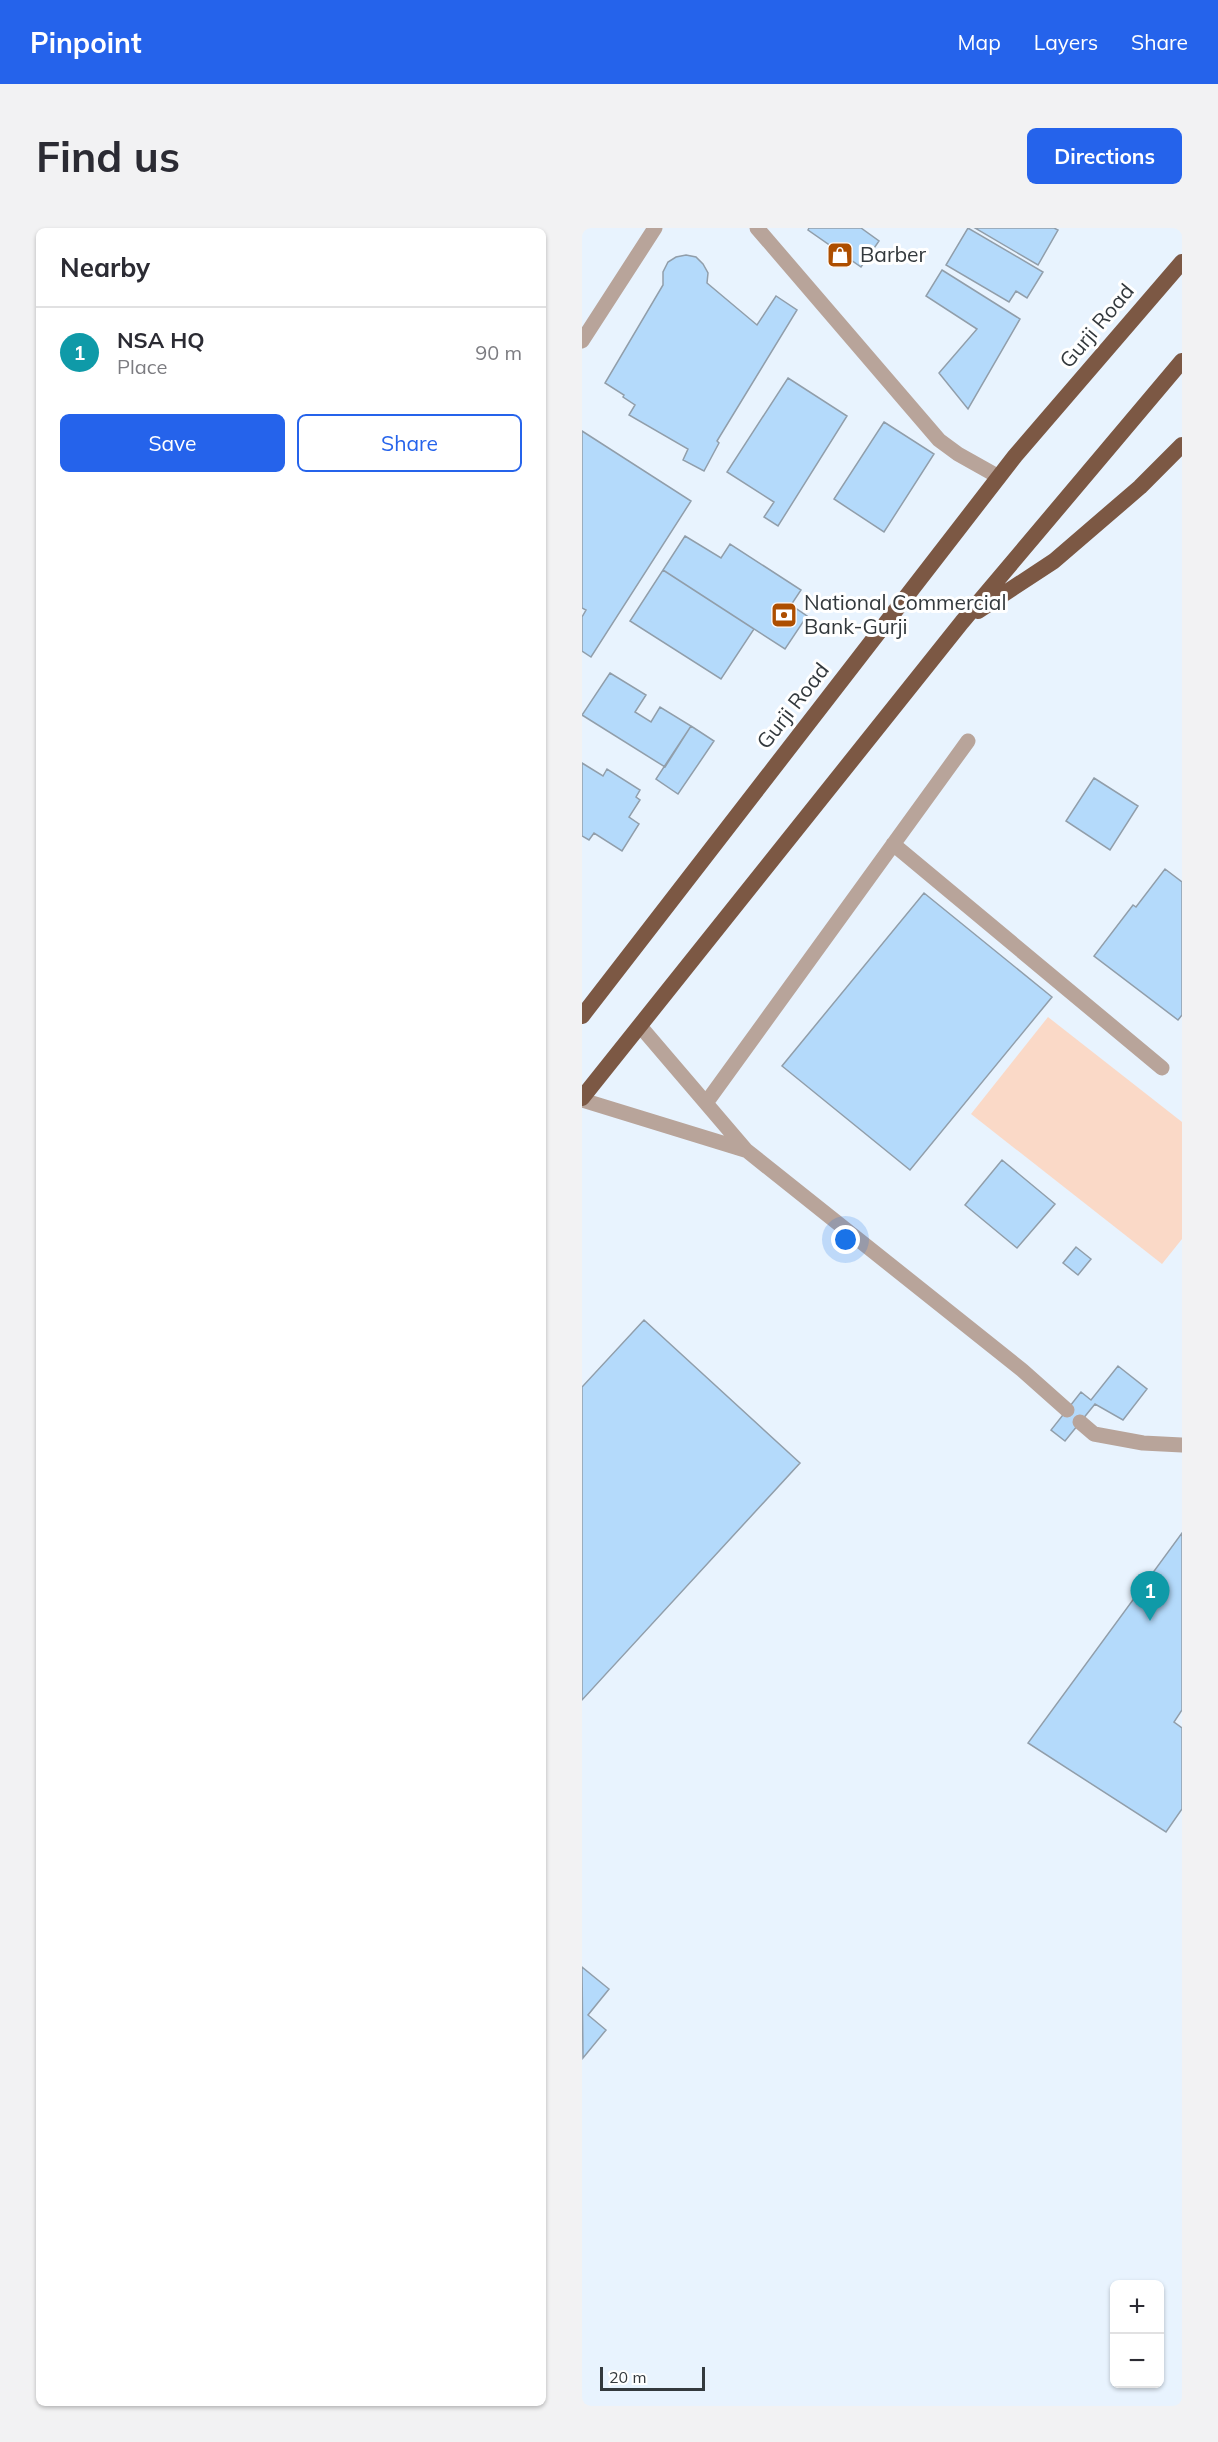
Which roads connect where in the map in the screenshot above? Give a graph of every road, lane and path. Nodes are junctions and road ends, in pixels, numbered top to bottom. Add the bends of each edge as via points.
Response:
1 (655, 228) edge
2 (757, 228) edge
3 (1182, 252) edge
4 (1182, 262) edge
5 (1150, 297) junction
6 (582, 341) edge
7 (1182, 361) edge
8 (1182, 445) edge
9 (999, 477) junction
10 (962, 622) junction
11 (968, 741) dead end
12 (893, 844) junction
13 (582, 1016) edge
14 (640, 1026) junction
15 (1162, 1068) dead end
16 (582, 1099) edge
17 (706, 1103) junction
18 (746, 1150) junction
19 (1066, 1410) dead end
20 (1080, 1422) dead end
21 (1182, 1445) edge

1 - 6 street
2 - 9 street via 939,440
3 - 5 highway
4 - 5 highway, Gurji Road
5 - 9 highway, Gurji Road
7 - 10 highway
8 - 10 highway via 1054,561
9 - 13 highway, Gurji Road
10 - 14 highway
11 - 12 street
12 - 15 street
12 - 17 street
14 - 16 highway
14 - 17 street
16 - 18 street
17 - 18 street
18 - 19 street via 1022,1370
20 - 21 street via 1094,1434

